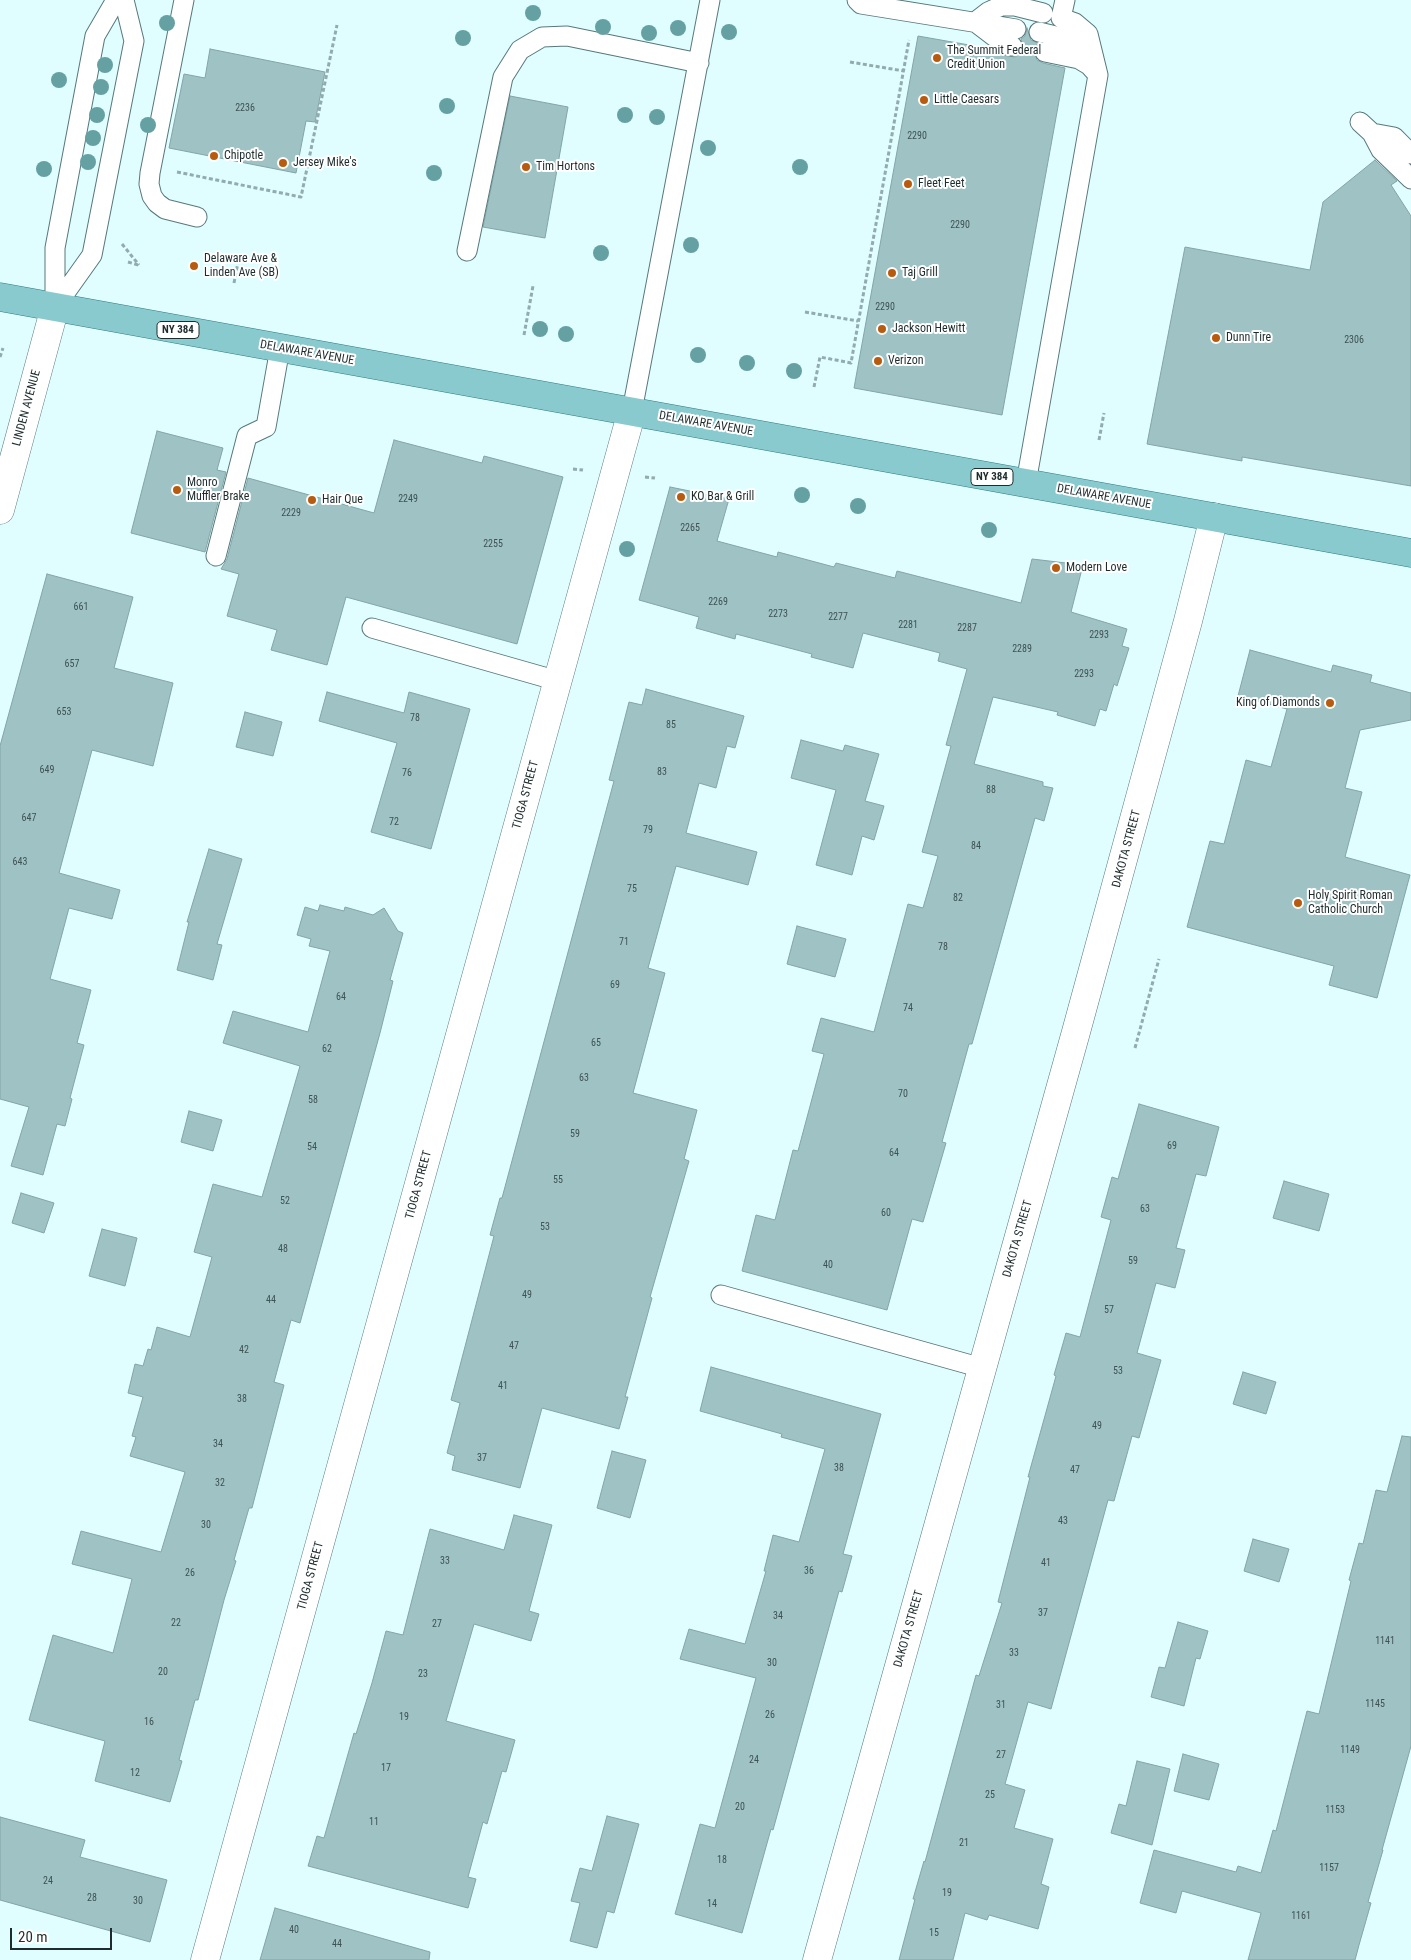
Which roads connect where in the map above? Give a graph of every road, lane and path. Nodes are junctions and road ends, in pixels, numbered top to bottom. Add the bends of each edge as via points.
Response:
1 (116, 0) edge
2 (124, 0) edge
3 (184, 0) edge
4 (710, 0) edge
5 (1065, 0) edge
6 (859, 2) edge
7 (1043, 14) dead end
8 (974, 22) junction
9 (337, 25) dead end
10 (1039, 32) dead end
11 (1014, 37) dead end
12 (909, 39) dead end
13 (1045, 52) dead end
14 (850, 62) dead end
15 (699, 63) junction
16 (1097, 67) junction
17 (904, 71) junction
18 (1411, 154) edge
19 (170, 171) dead end
20 (1411, 179) edge
21 (243, 186) junction
22 (242, 192) dead end
23 (198, 217) dead end
24 (467, 251) dead end
25 (128, 262) dead end
26 (238, 262) dead end
27 (139, 265) dead end
28 (234, 283) dead end
29 (533, 286) dead end
30 (0, 297) edge
31 (55, 306) junction
32 (805, 312) dead end
33 (858, 321) junction
34 (524, 335) dead end
35 (3, 348) dead end
36 (280, 348) junction
37 (0, 357) edge
38 (9, 359) dead end
39 (814, 387) dead end
40 (632, 411) junction
41 (1104, 413) dead end
42 (1099, 440) dead end
43 (1026, 483) junction
44 (0, 510) edge
45 (1214, 517) junction
46 (1411, 553) edge
47 (216, 556) dead end
48 (372, 628) dead end
49 (558, 681) junction
50 (1159, 959) dead end
51 (1135, 1048) dead end
52 (721, 1295) dead end
53 (982, 1368) junction
54 (205, 1960) edge
55 (817, 1960) edge

1 - 31 lane via 95,36 55,248
2 - 31 lane via 134,41 92,255
3 - 23 lane via 149,184 152,196 165,209
4 - 15 lane
5 - 16 lane via 1061,18 1075,23 1088,34
6 - 8 lane
7 - 8 lane via 1015,6 1001,6
8 - 11 lane via 1004,44
9 - 21 path via 301,198
10 - 16 lane via 1087,46
12 - 17 path
13 - 16 lane via 1079,59
14 - 17 path
15 - 24 lane via 567,36 542,37 520,50 503,76
15 - 40 lane
16 - 43 lane
17 - 33 path
18 - 20 lane via 1394,137 1366,128 1381,150
19 - 21 path
21 - 22 path
25 - 27 path
26 - 28 path
29 - 34 path
30 - 31 main road, DELAWARE AVENUE / NY 384
31 - 36 main road, DELAWARE AVENUE / NY 384
31 - 44 street, LINDEN AVENUE
32 - 33 path
33 - 39 path via 851,363 820,357
35 - 37 path
36 - 40 main road, DELAWARE AVENUE / NY 384
36 - 47 lane via 266,428 247,436
37 - 38 path
40 - 43 main road, DELAWARE AVENUE / NY 384
40 - 49 street, TIOGA STREET
41 - 42 path
43 - 45 main road, DELAWARE AVENUE / NY 384
45 - 46 main road, DELAWARE AVENUE / NY 384
45 - 53 street, DAKOTA STREET via 1101,944
48 - 49 lane
49 - 54 street, TIOGA STREET
50 - 51 path
52 - 53 lane
53 - 55 street, DAKOTA STREET

